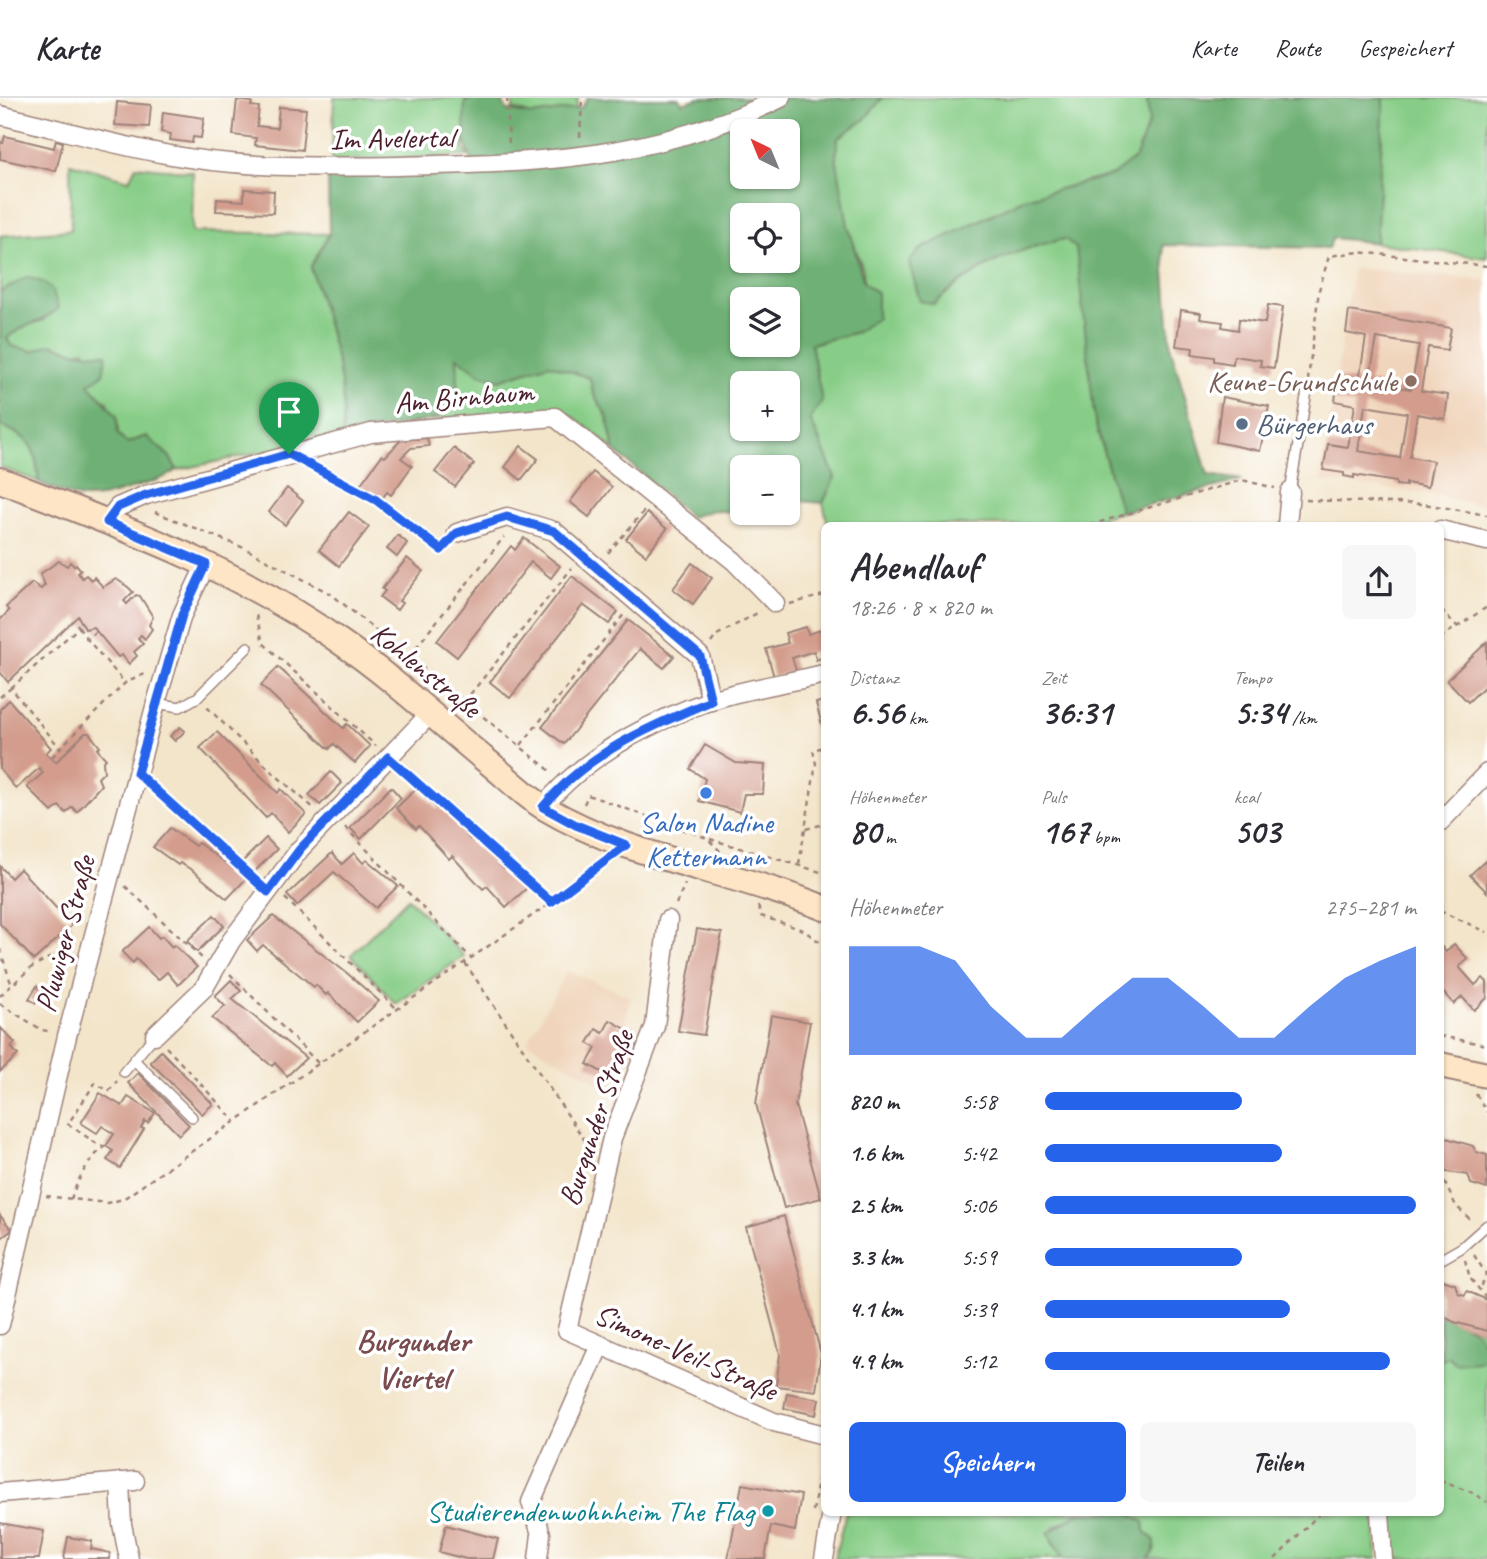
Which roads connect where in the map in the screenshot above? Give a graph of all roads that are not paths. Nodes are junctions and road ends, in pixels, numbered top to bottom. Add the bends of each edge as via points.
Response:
1 (781, 98) edge
2 (0, 114) edge
3 (1307, 391) road end
4 (0, 480) edge
5 (1290, 492) joint
6 (107, 522) junction
7 (1287, 522) edge
8 (1444, 531) edge
9 (457, 533) road end
10 (1487, 541) edge
11 (206, 564) junction
12 (775, 603) road end
13 (248, 647) dead end
14 (821, 675) edge
15 (711, 701) junction
16 (156, 703) junction
17 (430, 714) junction
18 (1487, 773) edge
19 (543, 807) junction
20 (1444, 818) edge
21 (820, 909) edge
22 (668, 920) road end
23 (155, 1035) joint
24 (134, 1060) junction
25 (1444, 1067) edge
26 (124, 1072) road end
27 (1481, 1085) edge
28 (192, 1117) dead end
29 (1483, 1227) edge
30 (1444, 1258) edge
31 (2, 1303) edge
32 (0, 1325) edge
33 (567, 1330) joint
34 (600, 1345) junction
35 (821, 1434) edge
36 (0, 1493) edge
37 (831, 1516) edge
38 (1380, 1516) edge
39 (130, 1559) edge
40 (538, 1559) edge
41 (824, 1559) edge
42 (1383, 1559) edge

1 - 2 street, Im Avelertal via 658,144 509,164 277,168 166,154
3 - 5 lane
4 - 6 main road, Kohlenstraße
5 - 7 street
6 - 11 main road, Kohlenstraße
6 - 12 street, Am Birnbaum via 118,507 146,495 371,433 555,418 734,561
8 - 10 street
9 - 15 street via 507,517 554,531 700,656
11 - 16 street, Pluwiger Straße via 182,615
11 - 17 main road, Kohlenstraße via 343,643
13 - 16 lane via 198,696 180,707
14 - 15 street
15 - 19 street via 637,733 564,782
16 - 31 street, Pluwiger Straße via 67,1035
17 - 19 main road, Kohlenstraße
17 - 23 street via 327,819 231,941 204,988
18 - 20 street
19 - 21 main road, Kohlenstraße via 626,845
22 - 33 street, Burgunder Straße via 655,1026 612,1138
23 - 24 lane
24 - 26 lane
24 - 28 lane
25 - 27 main road
29 - 30 lane
31 - 32 street, Pluwiger Straße
33 - 34 street, Simone-Veil-Straße
34 - 35 street, Simone-Veil-Straße via 774,1422
34 - 40 street via 531,1502 541,1534
36 - 39 street via 127,1482 122,1524
37 - 41 street
38 - 42 street

